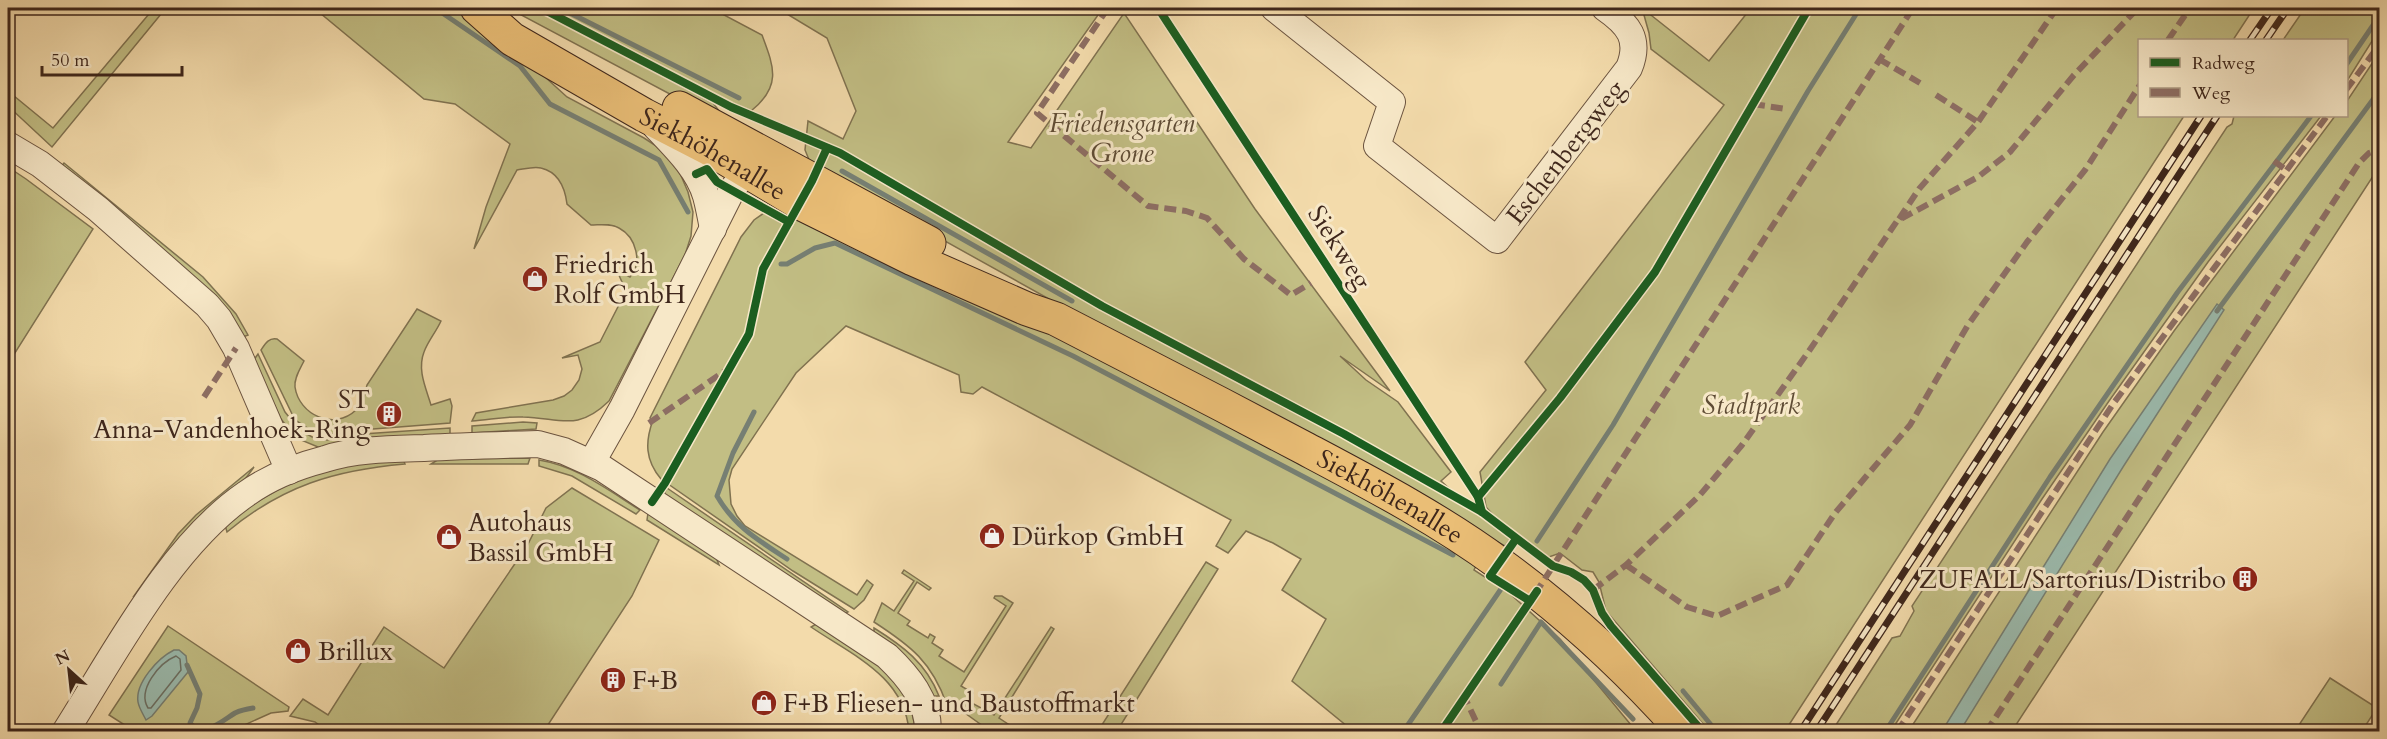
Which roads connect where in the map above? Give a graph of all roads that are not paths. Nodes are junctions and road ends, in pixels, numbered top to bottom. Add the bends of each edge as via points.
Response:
1 (1274, 8) edge
2 (478, 9) edge
3 (1613, 10) edge
4 (644, 115) junction
5 (8, 145) edge
6 (758, 164) junction
7 (713, 229) junction
8 (597, 465) junction
9 (289, 471) junction
10 (65, 732) edge
11 (928, 732) edge
12 (1684, 732) edge

1 - 3 street, Eschenbergweg via 1392,102 1377,146 1497,240 1629,68 1633,41
2 - 4 main road, Siekhöhenallee via 513,39
2 - 6 main road, Siekhöhenallee via 720,129
4 - 6 main road, Siekhöhenallee via 700,144
4 - 7 street via 696,174 706,195
5 - 9 street via 40,164 98,209 207,305 237,348
6 - 7 street via 732,190
6 - 8 street via 740,205
6 - 12 main road, Siekhöhenallee via 800,203 913,259 1056,319 1453,531 1537,591 1594,639 1643,685
7 - 8 street
8 - 9 street via 538,444 367,451 326,458
8 - 11 street via 887,656 920,696
9 - 10 street via 246,494 200,535 174,565 112,653

